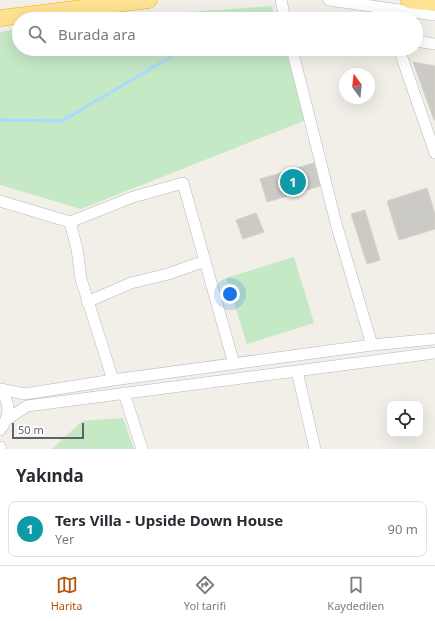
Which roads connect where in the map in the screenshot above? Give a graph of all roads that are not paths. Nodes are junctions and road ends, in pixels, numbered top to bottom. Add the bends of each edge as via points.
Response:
1 (149, 0) edge
2 (280, 0) edge
3 (329, 0) edge
4 (409, 0) edge
5 (435, 3) edge
6 (50, 12) edge
7 (283, 12) edge
8 (384, 12) edge
9 (423, 15) edge
10 (435, 15) edge
11 (12, 17) edge
12 (0, 18) edge
13 (423, 42) edge
14 (435, 44) edge
15 (294, 56) edge
16 (401, 56) edge
17 (435, 154) edge
18 (0, 201) edge
19 (70, 222) junction
20 (205, 261) junction
21 (87, 302) junction
22 (435, 339) edge
23 (372, 345) junction
24 (435, 353) edge
25 (234, 364) junction
26 (296, 371) junction
27 (113, 380) junction
28 (0, 389) edge
29 (124, 393) junction
30 (3, 426) edge
31 (0, 440) edge
32 (142, 449) edge
33 (315, 449) edge

1 - 6 highway
2 - 7 street
3 - 8 street
4 - 5 highway
9 - 10 street
11 - 12 highway
13 - 14 street
15 - 23 street via 337,226
16 - 17 street
18 - 19 street
19 - 20 street via 133,197 183,183
19 - 21 street
20 - 21 street via 131,283
20 - 25 street
21 - 27 street
22 - 23 street
23 - 25 street
24 - 26 street
25 - 27 street
26 - 29 street
26 - 33 street
27 - 28 street via 25,394
28 - 30 street via 8,407
29 - 30 street via 27,406
29 - 32 street
30 - 31 street

